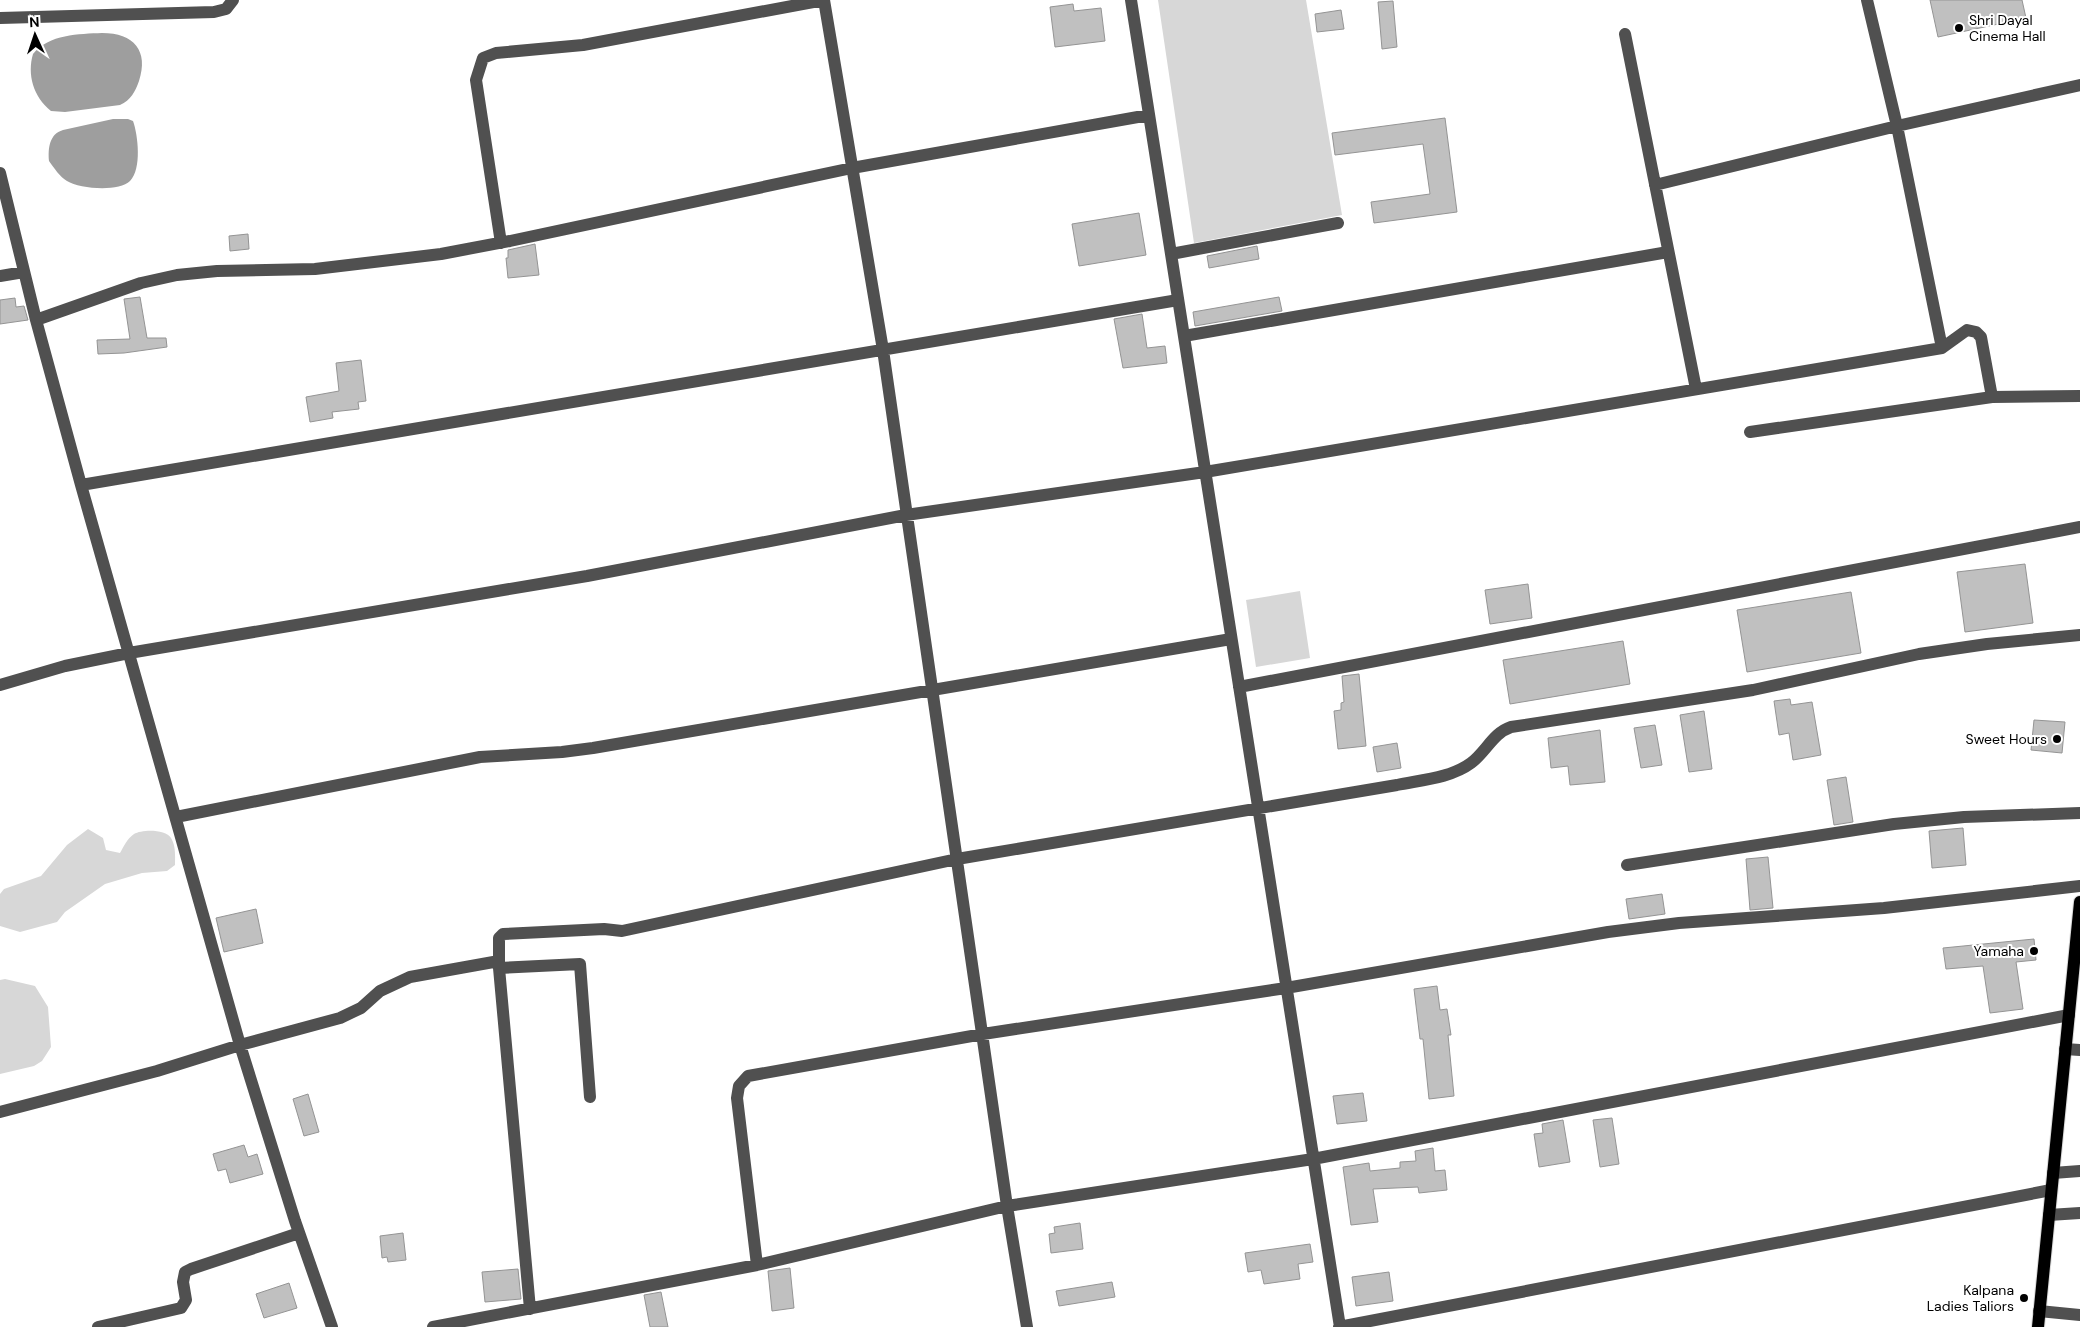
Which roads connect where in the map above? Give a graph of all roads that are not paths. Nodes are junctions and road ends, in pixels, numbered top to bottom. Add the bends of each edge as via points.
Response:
1 (233, 0) edge
2 (824, 0) edge
3 (1131, 0) edge
4 (1867, 0) edge
5 (0, 18) edge
6 (1625, 34) dead end
7 (2080, 84) edge
8 (1149, 115) junction
9 (1897, 126) junction
10 (852, 168) junction
11 (0, 172) edge
12 (1655, 185) junction
13 (1338, 223) dead end
14 (501, 243) junction
15 (1668, 252) junction
16 (1171, 254) junction
17 (24, 272) junction
18 (0, 276) edge
19 (1178, 300) junction
20 (36, 320) junction
21 (1184, 336) junction
22 (1942, 348) junction
23 (883, 350) junction
24 (1696, 389) junction
25 (1992, 396) junction
26 (2080, 396) edge
27 (1750, 432) dead end
28 (1205, 472) junction
29 (81, 485) junction
30 (906, 515) junction
31 (2080, 527) edge
32 (2080, 635) edge
33 (1232, 639) junction
34 (129, 653) junction
35 (0, 685) edge
36 (1239, 687) junction
37 (932, 689) junction
38 (1258, 808) junction
39 (2076, 813) edge
40 (176, 817) junction
41 (957, 859) junction
42 (1627, 866) dead end
43 (2080, 886) edge
44 (2080, 902) edge
45 (499, 964) junction
46 (1286, 988) junction
47 (2069, 1015) junction
48 (983, 1034) junction
49 (240, 1045) junction
50 (2065, 1049) junction
51 (2080, 1050) edge
52 (590, 1096) dead end
53 (0, 1112) edge
54 (1313, 1159) junction
55 (2080, 1172) edge
56 (2053, 1173) junction
57 (2051, 1190) junction
58 (1007, 1206) junction
59 (2077, 1213) edge
60 (2049, 1215) junction
61 (299, 1233) junction
62 (757, 1265) junction
63 (530, 1309) junction
64 (2040, 1311) junction
65 (2080, 1315) edge
66 (98, 1327) edge
67 (332, 1327) edge
68 (433, 1327) edge
69 (1027, 1327) edge
70 (1340, 1327) edge
71 (2038, 1327) edge

1 - 5 street via 226,9 214,12
2 - 10 street
2 - 14 street via 583,45 496,53 483,58 476,80
3 - 8 street
4 - 9 street
6 - 12 street
7 - 9 street
8 - 10 street
8 - 16 street
9 - 12 street
9 - 22 street
10 - 14 street
10 - 23 street
11 - 17 street
12 - 15 street
13 - 16 street
14 - 20 street via 441,254 315,269 178,275 141,284
15 - 21 street
15 - 24 street
16 - 19 street
17 - 18 street
17 - 20 street
19 - 21 street
19 - 23 street
20 - 29 street
21 - 28 street
22 - 24 street
22 - 25 street via 1967,330 1976,332 1984,346
23 - 29 street
23 - 30 street
24 - 28 street
25 - 26 street
25 - 27 street
28 - 30 street
28 - 33 street
29 - 34 street
30 - 34 street via 577,578
30 - 37 street
31 - 36 street
32 - 38 street via 1919,654 1753,690 1512,727 1498,735 1472,763 1449,774
33 - 36 street
33 - 37 street
34 - 35 street via 65,666
34 - 40 street
36 - 38 street
37 - 40 street via 592,748 480,757
37 - 41 street
38 - 41 street
38 - 46 street
39 - 42 street via 1964,817 1894,824
40 - 49 street
41 - 45 street via 622,932 604,929 503,934 499,938
41 - 48 street
43 - 46 street via 1884,908 1679,923 1608,932
44 - 47 main road
45 - 49 street via 410,978 380,991 361,1008 344,1017
45 - 52 street via 580,964
45 - 63 street
46 - 48 street
46 - 54 street
47 - 50 main road
47 - 54 street
48 - 58 street
48 - 62 street via 748,1076 739,1086 738,1098
49 - 53 street via 157,1071
49 - 61 street
50 - 51 street
50 - 56 main road
54 - 58 street
54 - 70 street
55 - 56 street
56 - 57 main road
57 - 60 main road
57 - 70 street
58 - 62 street
58 - 69 street
59 - 60 street
60 - 64 main road
61 - 66 street via 185,1272 186,1300 181,1308
61 - 67 street
62 - 63 street
63 - 68 street
64 - 65 street
64 - 71 main road

